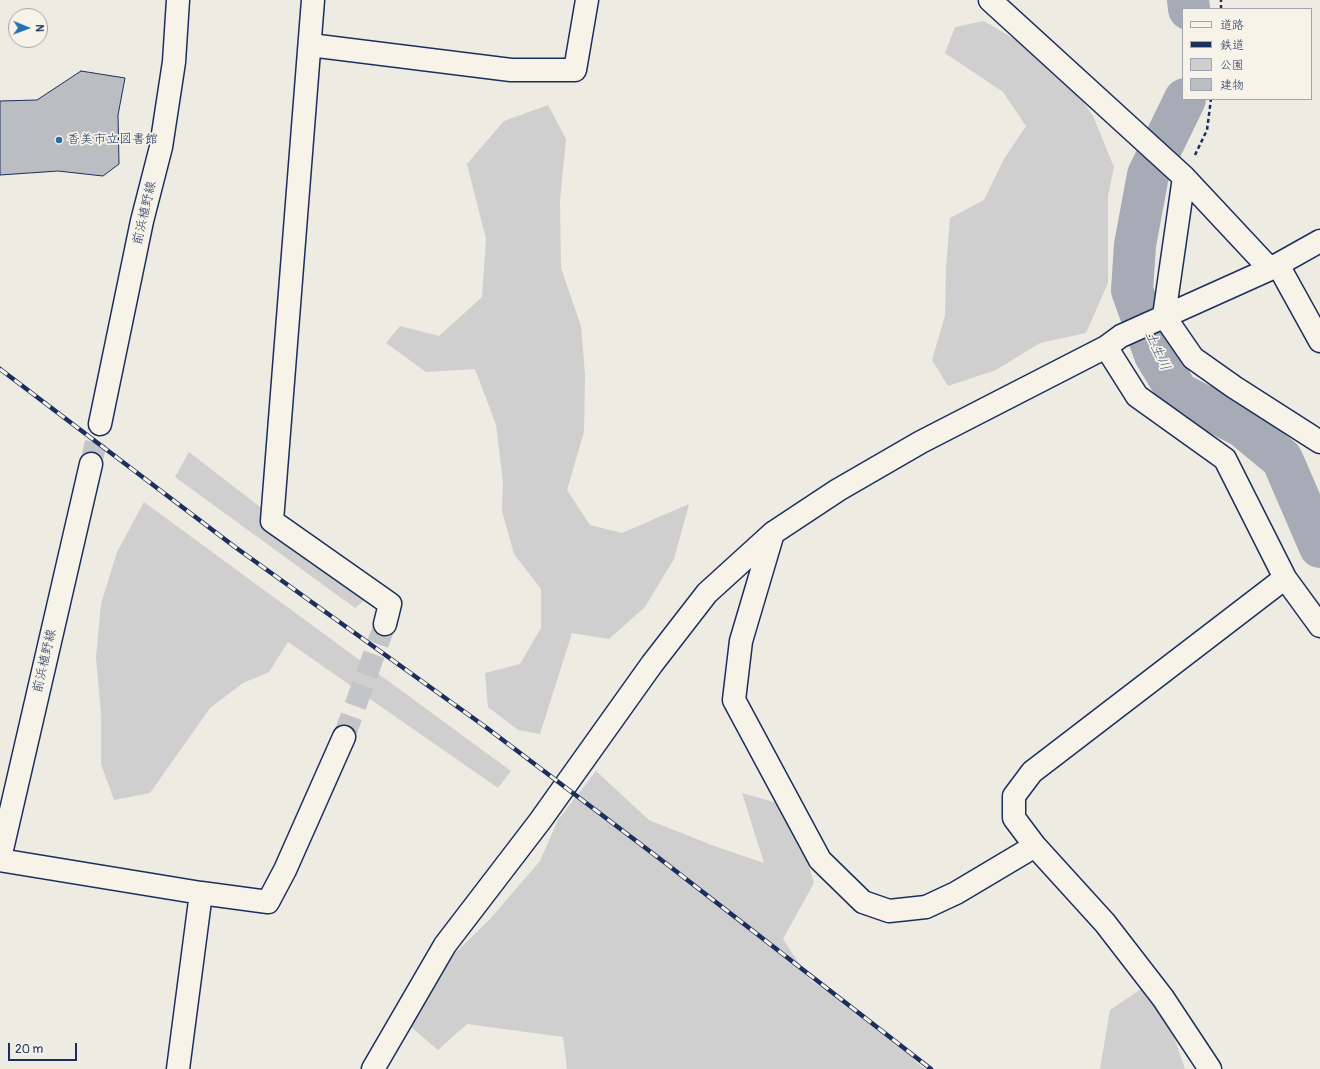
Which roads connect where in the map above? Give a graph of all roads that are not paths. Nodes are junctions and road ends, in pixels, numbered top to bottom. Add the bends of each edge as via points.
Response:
1 (178, 0) edge
2 (313, 0) edge
3 (587, 0) edge
4 (990, 0) edge
5 (310, 45) junction
6 (1184, 177) junction
7 (1320, 241) edge
8 (1274, 267) junction
9 (1164, 316) junction
10 (1114, 341) junction
11 (1320, 341) edge
12 (100, 424) tunnel mouth
13 (1320, 442) edge
14 (91, 464) tunnel mouth
15 (773, 533) junction
16 (1285, 578) junction
17 (385, 624) tunnel mouth
18 (1320, 626) edge
19 (344, 737) tunnel mouth
20 (1035, 846) junction
21 (0, 859) edge
22 (201, 893) junction
23 (178, 1069) edge
24 (374, 1069) edge
25 (1210, 1069) edge

1 - 12 street, 前浜植野線 via 174,62 161,147 142,221
2 - 5 street
3 - 5 street via 575,70 511,70
4 - 6 street
5 - 17 street via 272,521 390,604
6 - 8 street
6 - 9 street
7 - 8 street
8 - 9 street
8 - 11 street
9 - 10 street
9 - 13 street via 1193,358
10 - 15 street via 921,442 838,490
10 - 16 street via 1136,396 1225,459
14 - 21 street, 前浜植野線
15 - 20 street via 741,641 734,700 820,860 863,902 889,911 926,907 956,893
15 - 24 street via 707,593 652,664 540,821 445,945
16 - 18 street
16 - 20 street via 1032,772 1014,796 1014,818
19 - 22 street via 286,870 268,902
20 - 25 street via 1105,923 1163,998
21 - 22 street
22 - 23 street

